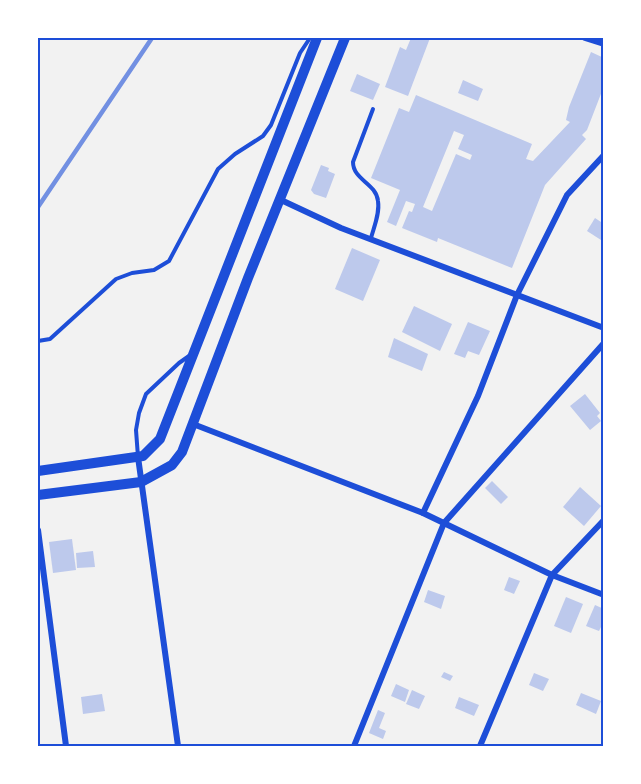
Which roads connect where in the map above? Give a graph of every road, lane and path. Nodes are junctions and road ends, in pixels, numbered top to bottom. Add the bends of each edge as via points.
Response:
1 (310, 38) edge
2 (317, 38) edge
3 (345, 38) edge
4 (585, 38) edge
5 (603, 44) edge
6 (373, 109) dead end
7 (603, 155) edge
8 (281, 200) junction
9 (370, 239) junction
10 (517, 295) junction
11 (603, 328) edge
12 (38, 341) edge
13 (603, 344) edge
14 (192, 354) junction
15 (193, 424) junction
16 (138, 457) junction
17 (38, 471) edge
18 (141, 482) junction
19 (38, 495) edge
20 (423, 513) junction
21 (603, 520) edge
22 (444, 523) junction
23 (38, 530) edge
24 (552, 575) junction
25 (603, 595) edge
26 (66, 747) edge
27 (178, 747) edge
28 (354, 747) edge
29 (480, 747) edge

1 - 12 lane via 271,125 263,136 218,169 169,261 154,270 116,279 50,339
2 - 14 main road
3 - 8 main road
4 - 5 street
6 - 9 lane via 353,162 358,176 378,197
7 - 10 street via 567,195
8 - 9 street
8 - 15 main road
9 - 10 street
10 - 11 street
10 - 20 street via 478,396
13 - 22 street
14 - 16 main road via 160,439
14 - 16 lane via 147,394 136,430
15 - 18 main road via 172,465
15 - 20 street
16 - 17 main road
16 - 18 street
18 - 19 main road
18 - 27 street
20 - 22 street
21 - 24 street
22 - 24 street
22 - 28 street
23 - 26 street
24 - 25 street
24 - 29 street

